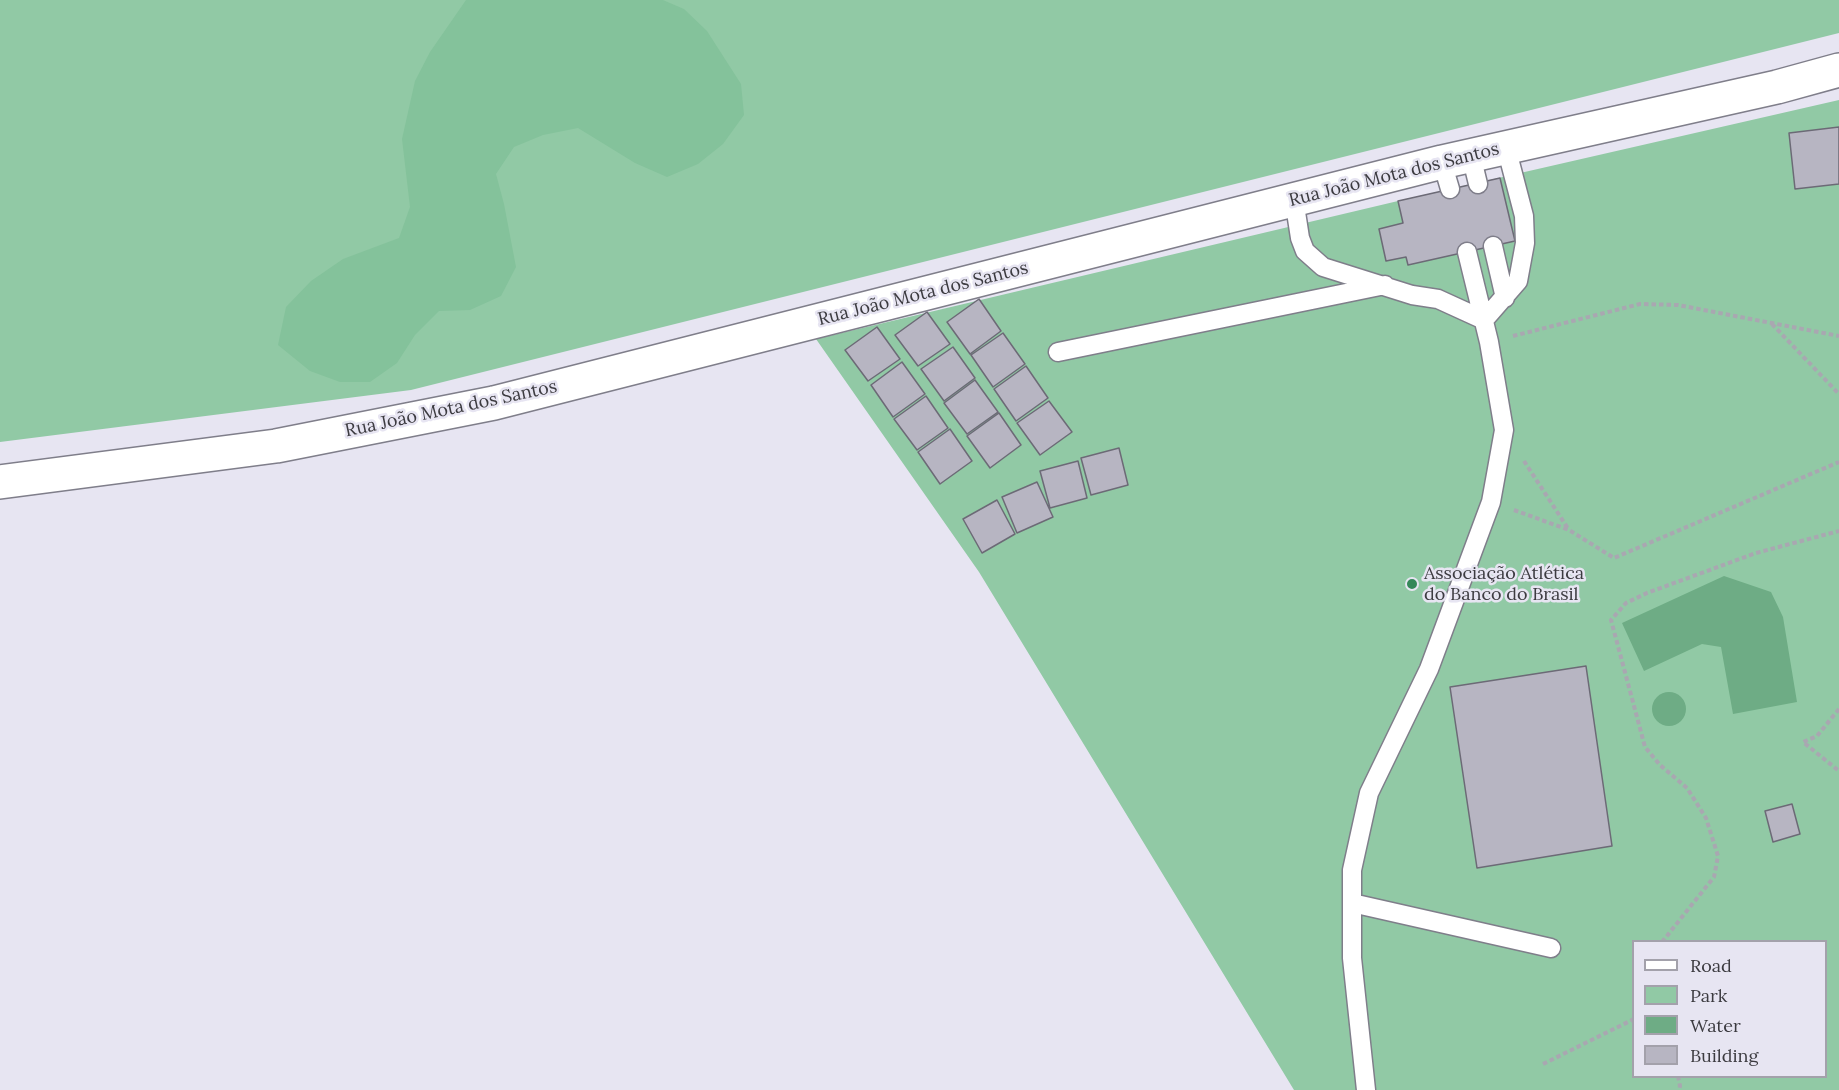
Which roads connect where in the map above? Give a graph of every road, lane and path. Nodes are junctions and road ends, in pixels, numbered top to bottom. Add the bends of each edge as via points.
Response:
1 (1839, 70) edge
2 (1506, 147) junction
3 (1294, 199) junction
4 (1493, 246) dead end
5 (1467, 252) dead end
6 (1385, 285) junction
7 (1505, 298) junction
8 (1484, 320) junction
9 (1772, 323) junction
10 (1839, 336) edge
11 (1489, 342) junction
12 (1058, 352) dead end
13 (1839, 394) edge
14 (1504, 430) junction
15 (1839, 462) edge
16 (0, 482) edge
17 (1491, 502) junction
18 (1569, 530) junction
19 (1839, 531) edge
20 (1839, 710) edge
21 (1839, 771) edge
22 (1352, 903) junction
23 (1664, 940) edge
24 (1551, 948) dead end
25 (1632, 1020) edge
26 (1542, 1064) dead end
27 (1366, 1090) edge

1 - 2 street, Rua João Mota dos Santos
2 - 3 street, Rua João Mota dos Santos via 1460,172
2 - 7 lane via 1524,216 1525,243 1518,281
3 - 6 lane via 1305,251 1323,267
3 - 16 street, Rua João Mota dos Santos via 494,403 276,446
4 - 7 lane
5 - 8 lane
6 - 8 lane via 1438,299
6 - 12 lane
7 - 8 lane
8 - 11 lane
9 - 10 path
9 - 11 path via 1678,305 1640,304
9 - 13 path
11 - 14 lane
14 - 17 lane
14 - 18 path
15 - 18 path via 1614,558
17 - 18 path
17 - 22 lane via 1429,669 1369,793 1352,870
19 - 23 path via 1756,553 1647,592 1626,603 1611,620 1645,747 1687,788 1706,818 1718,856 1714,877
20 - 21 path via 1817,736 1803,742
22 - 24 lane
22 - 27 lane via 1352,958
25 - 26 path

